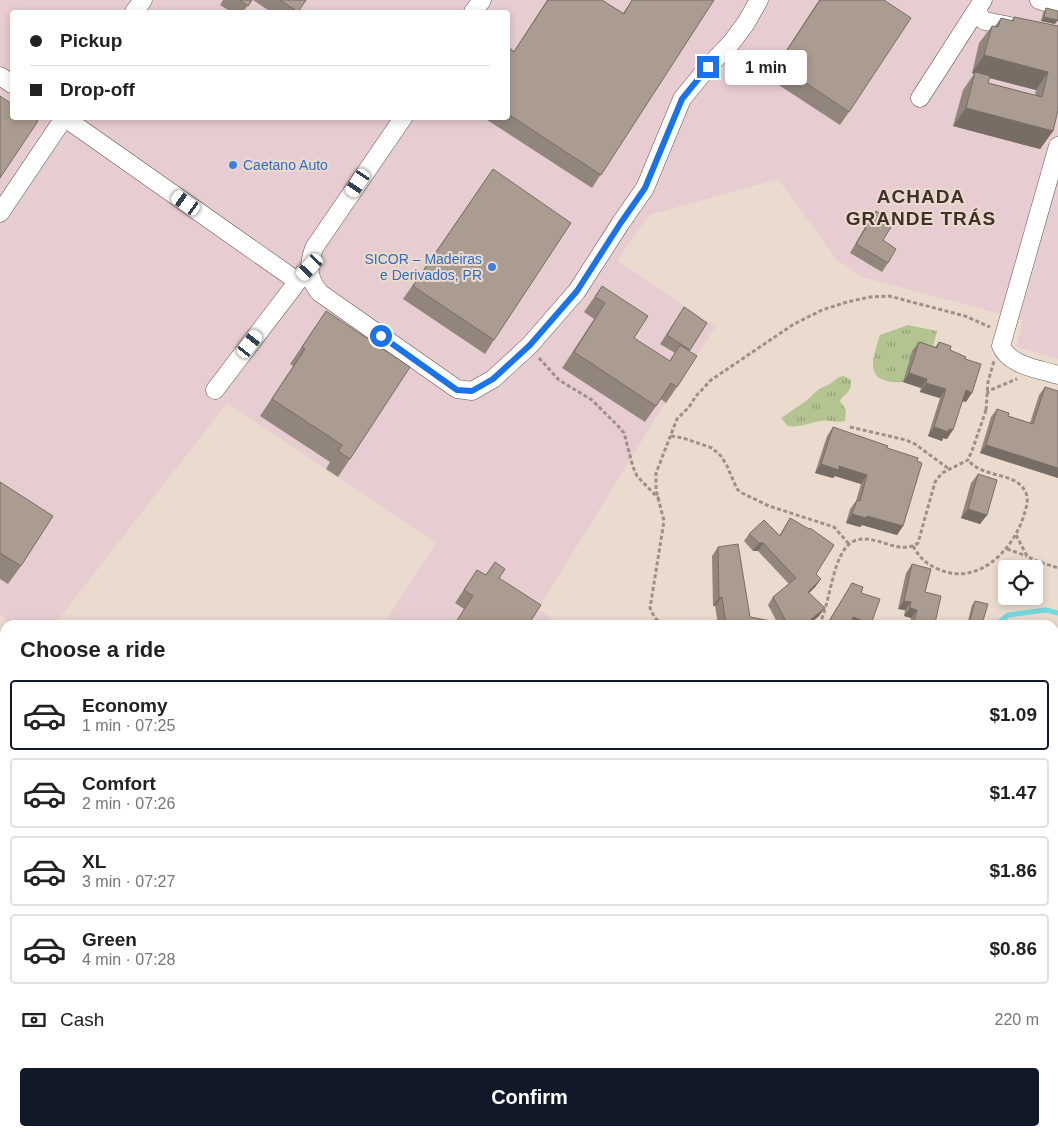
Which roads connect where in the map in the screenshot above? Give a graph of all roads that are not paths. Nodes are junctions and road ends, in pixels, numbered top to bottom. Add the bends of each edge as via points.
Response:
1 (759, 0) edge
2 (1039, 0) edge
3 (980, 5) edge
4 (1057, 6) edge
5 (1032, 30) edge
6 (920, 98) dead end
7 (63, 120) edge
8 (67, 120) edge
9 (401, 120) edge
10 (1058, 146) edge
11 (0, 213) edge
12 (310, 267) junction
13 (297, 282) junction
14 (1058, 375) edge
15 (215, 390) dead end

1 - 12 street via 731,43 682,99 645,188 577,291 530,345 493,379 472,391 457,390 320,293 310,278
2 - 4 street
3 - 5 street via 984,20
3 - 6 street
7 - 11 street
8 - 13 street
9 - 12 street via 314,248
10 - 14 street via 1001,346 1012,359
12 - 13 street
13 - 15 street

